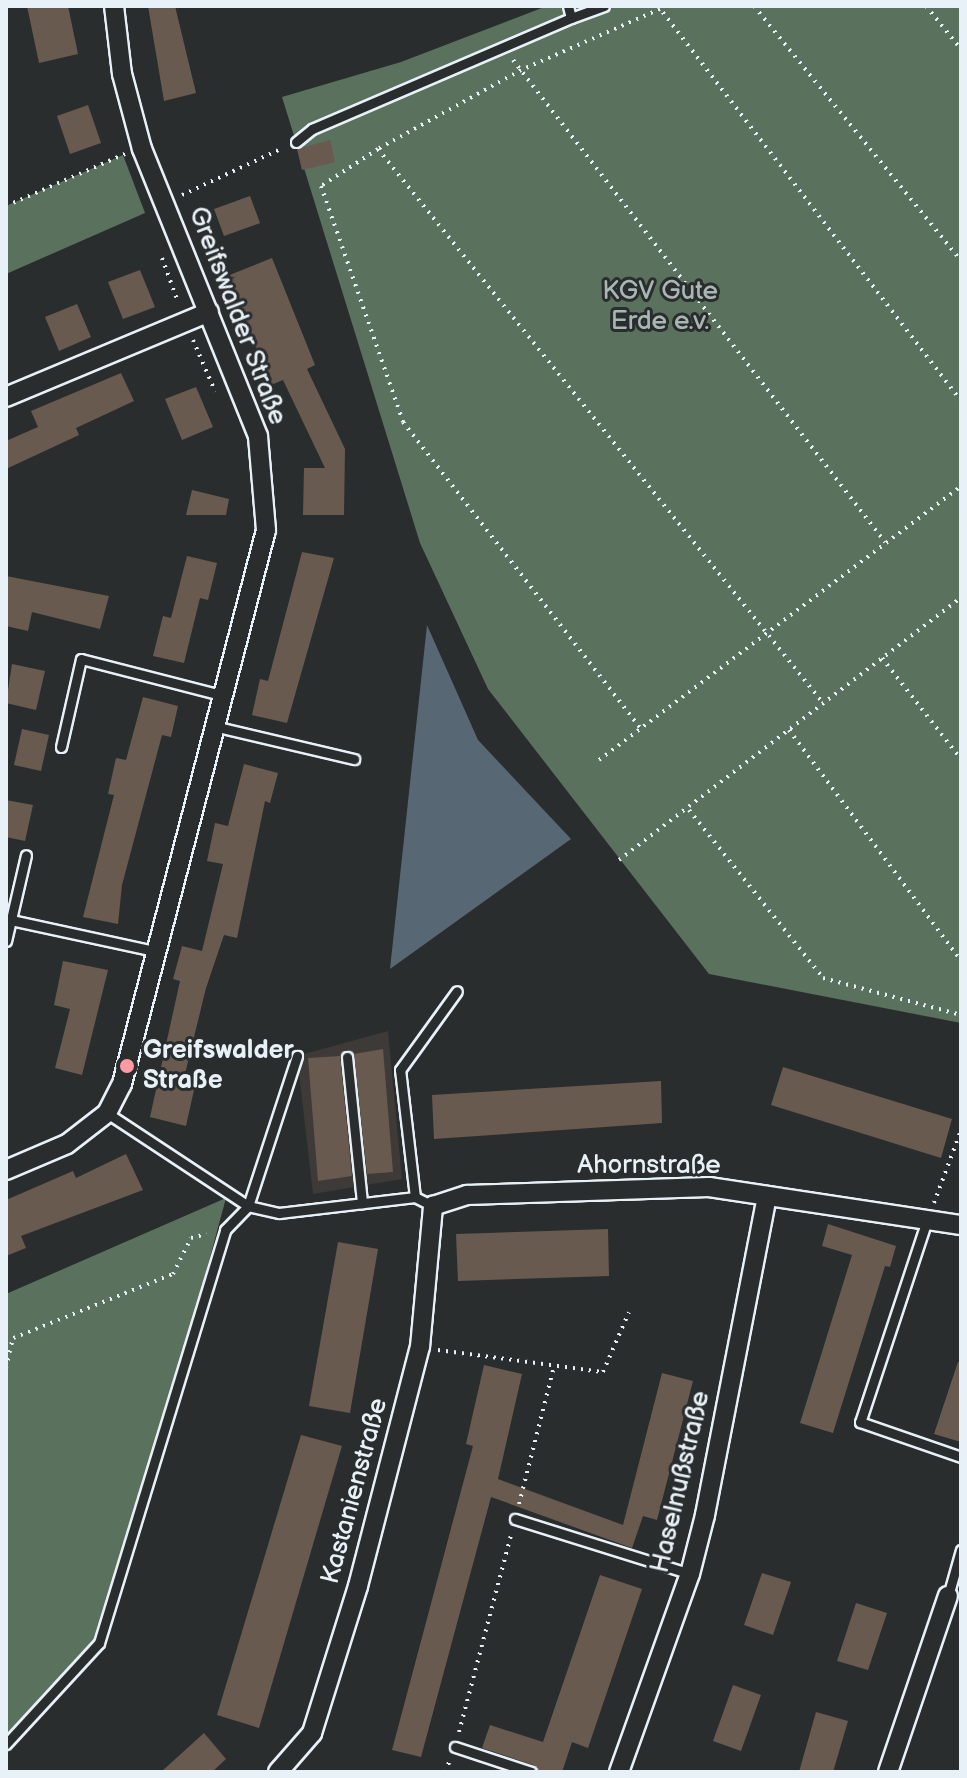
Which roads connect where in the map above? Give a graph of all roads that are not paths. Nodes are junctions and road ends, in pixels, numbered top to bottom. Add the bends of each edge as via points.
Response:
1 (114, 6) edge
2 (568, 6) edge
3 (604, 6) edge
4 (571, 18) junction
5 (296, 142) road end
6 (209, 312) junction
7 (6, 397) edge
8 (221, 695) junction
9 (213, 726) junction
10 (61, 747) dead end
11 (354, 759) dead end
12 (26, 855) dead end
13 (11, 920) junction
14 (6, 941) edge
15 (154, 951) junction
16 (457, 991) dead end
17 (297, 1056) dead end
18 (347, 1057) dead end
19 (107, 1113) junction
20 (6, 1170) edge
21 (767, 1196) junction
22 (415, 1197) junction
23 (362, 1203) junction
24 (248, 1206) junction
25 (433, 1206) junction
26 (928, 1217) junction
27 (961, 1225) edge
28 (961, 1457) edge
29 (515, 1519) road end
30 (961, 1550) edge
31 (690, 1574) junction
32 (948, 1596) joint
33 (6, 1744) edge
34 (455, 1747) road end
35 (278, 1772) edge
36 (531, 1772) edge
37 (619, 1772) edge
38 (888, 1772) edge

1 - 6 street, Greifswalder Straße via 122,74 142,149
2 - 4 lane
3 - 4 lane
4 - 5 lane via 312,129
6 - 7 street
6 - 8 street, Greifswalder Straße via 258,436 266,530
8 - 9 street, Greifswalder Straße
8 - 10 lane via 81,659
9 - 11 lane
9 - 15 street, Greifswalder Straße
12 - 13 lane
13 - 14 lane
13 - 15 lane
15 - 19 street, Greifswalder Straße via 127,1066
16 - 22 lane via 400,1070
17 - 24 lane
18 - 23 lane
19 - 20 street, Greifswalder Straße via 67,1144
19 - 24 lane
21 - 25 street, Ahornstraße via 709,1187 467,1195
21 - 26 street, Ahornstraße
21 - 31 street, Haselnußstraße
22 - 23 lane
22 - 25 lane
23 - 24 lane via 279,1213
24 - 33 lane via 225,1230 99,1643
25 - 35 street, Kastanienstraße via 420,1347 358,1586 312,1733
26 - 27 street, Ahornstraße
26 - 28 lane via 860,1422
29 - 31 lane
30 - 32 lane
31 - 37 street, Haselnußstraße
32 - 38 street
34 - 36 lane

